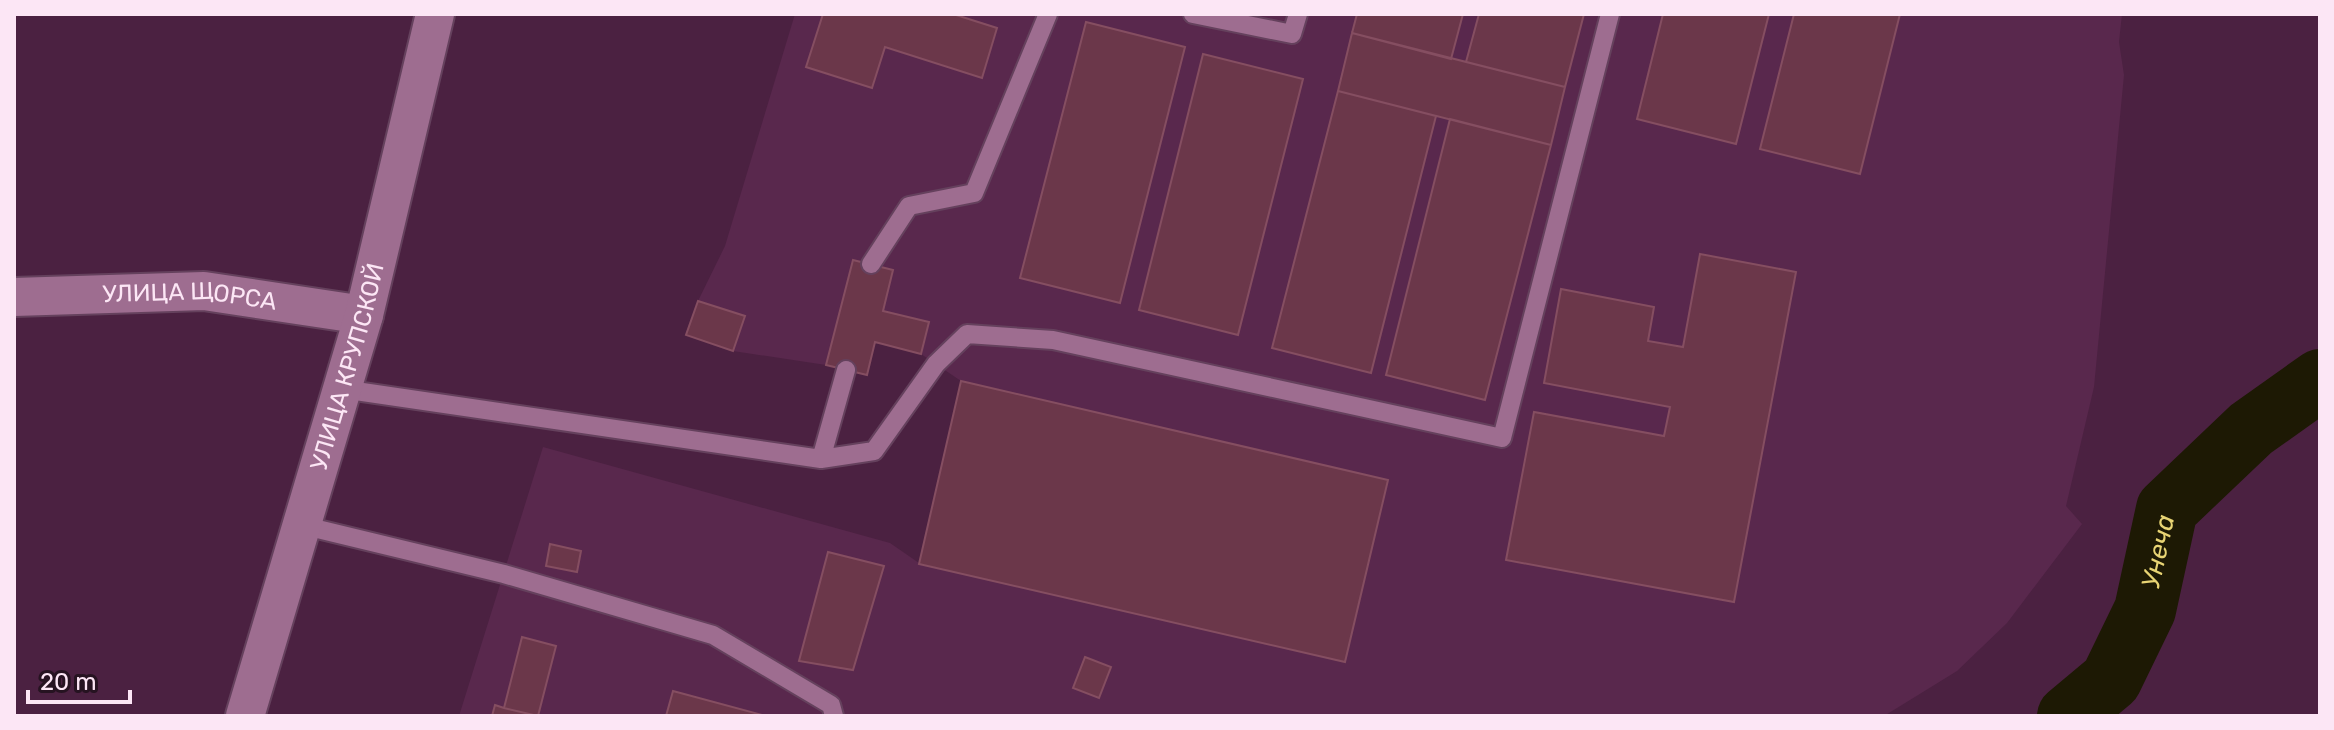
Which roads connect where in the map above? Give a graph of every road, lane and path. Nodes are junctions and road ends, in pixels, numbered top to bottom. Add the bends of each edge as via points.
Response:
1 (435, 14) edge
2 (1048, 14) edge
3 (1193, 14) edge
4 (1298, 14) edge
5 (1610, 14) edge
6 (871, 264) dead end
7 (14, 297) edge
8 (364, 315) junction
9 (846, 370) dead end
10 (342, 389) junction
11 (821, 459) junction
12 (301, 525) junction
13 (245, 716) edge
14 (834, 716) edge

1 - 8 street, УЛИЦА КРУПСКОЙ
2 - 6 lane via 974,193 909,206
3 - 4 lane via 1292,34
5 - 11 lane via 1502,438 1053,340 967,334 936,364 874,451
7 - 8 street, УЛИЦА ЩОРСА via 204,291
8 - 10 street, УЛИЦА КРУПСКОЙ
9 - 11 lane
10 - 11 lane
10 - 12 street, УЛИЦА КРУПСКОЙ
12 - 13 street, УЛИЦА КРУПСКОЙ
12 - 14 lane via 504,574 713,635 831,705

